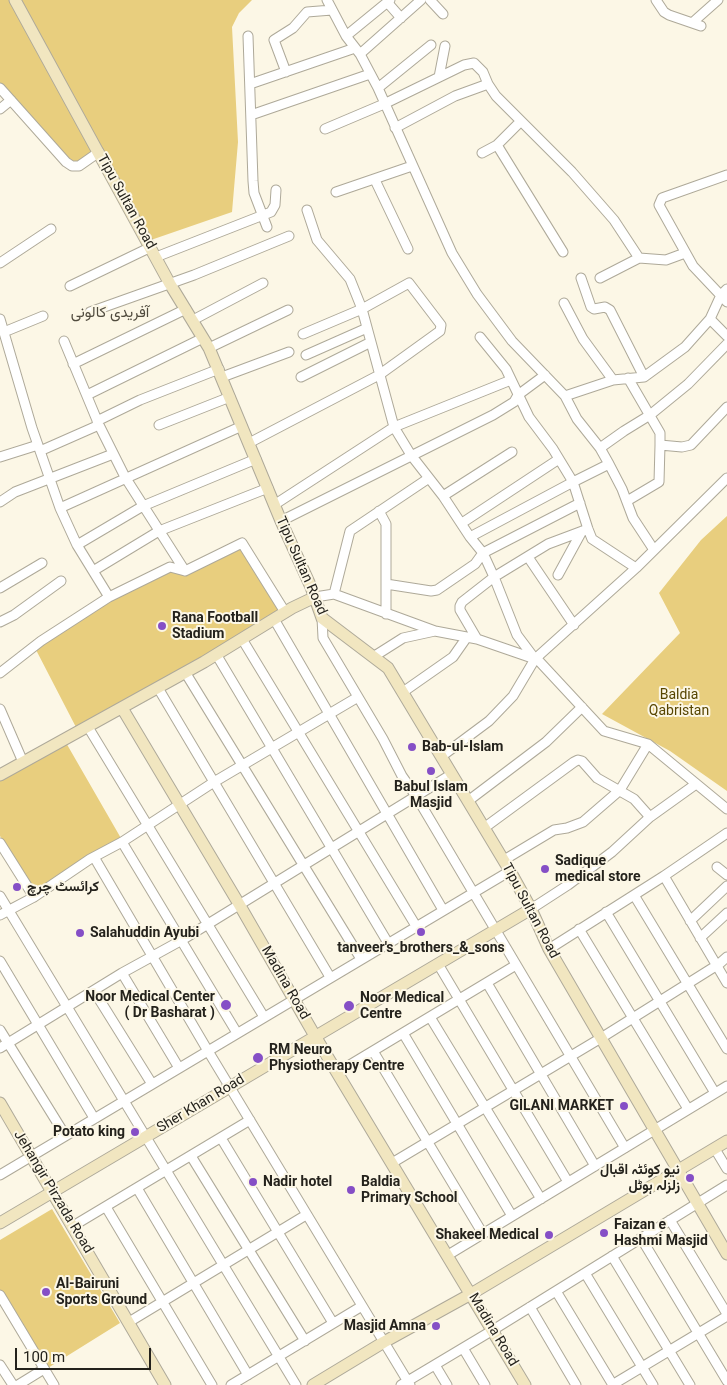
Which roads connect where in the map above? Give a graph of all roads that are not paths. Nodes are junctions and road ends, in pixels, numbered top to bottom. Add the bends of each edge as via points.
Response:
1 (15, 0) edge
2 (327, 0) edge
3 (421, 0) edge
4 (430, 0) edge
5 (656, 0) edge
6 (718, 0) edge
7 (388, 1) edge
8 (332, 10) junction
9 (443, 14) dead end
10 (401, 18) junction
11 (692, 23) junction
12 (701, 26) dead end
13 (248, 36) dead end
14 (346, 36) junction
15 (431, 45) dead end
16 (446, 46) dead end
17 (358, 51) junction
18 (286, 72) junction
19 (370, 74) junction
20 (439, 78) junction
21 (250, 84) junction
22 (488, 84) junction
23 (0, 88) edge
24 (378, 88) junction
25 (11, 100) junction
26 (384, 104) junction
27 (0, 109) edge
28 (251, 114) junction
29 (520, 122) junction
30 (325, 128) dead end
31 (395, 128) junction
32 (497, 145) junction
33 (99, 152) junction
34 (482, 153) dead end
35 (412, 166) junction
36 (727, 175) edge
37 (375, 180) junction
38 (276, 190) dead end
39 (336, 192) dead end
40 (307, 210) dead end
41 (262, 215) junction
42 (267, 227) dead end
43 (51, 229) dead end
44 (289, 236) dead end
45 (408, 249) dead end
46 (154, 252) junction
47 (563, 252) dead end
48 (685, 252) junction
49 (639, 258) junction
50 (0, 263) edge
51 (581, 278) dead end
52 (600, 278) dead end
53 (263, 283) dead end
54 (170, 284) junction
55 (70, 286) dead end
56 (725, 296) edge
57 (564, 303) dead end
58 (186, 309) junction
59 (362, 309) junction
60 (288, 310) dead end
61 (90, 312) dead end
62 (43, 316) dead end
63 (0, 319) edge
64 (710, 319) junction
65 (193, 320) junction
66 (367, 328) junction
67 (4, 332) junction
68 (303, 334) dead end
69 (727, 336) edge
70 (480, 337) dead end
71 (64, 341) dead end
72 (371, 342) junction
73 (206, 343) junction
74 (727, 344) edge
75 (289, 352) dead end
76 (306, 355) dead end
77 (74, 364) junction
78 (221, 373) junction
79 (380, 375) junction
80 (545, 375) junction
81 (301, 377) dead end
82 (644, 377) junction
83 (628, 378) junction
84 (511, 380) junction
85 (613, 380) junction
86 (87, 395) junction
87 (518, 395) junction
88 (230, 396) junction
89 (565, 396) junction
90 (727, 406) edge
91 (650, 415) junction
92 (98, 423) junction
93 (159, 425) dead end
94 (242, 426) junction
95 (394, 427) junction
96 (249, 443) junction
97 (660, 445) junction
98 (39, 448) junction
99 (600, 448) junction
100 (512, 452) dead end
101 (113, 454) junction
102 (411, 455) junction
103 (0, 457) edge
104 (256, 459) junction
105 (560, 459) junction
106 (610, 464) junction
107 (125, 477) junction
108 (49, 478) junction
109 (430, 478) junction
110 (727, 478) edge
111 (574, 482) junction
112 (268, 488) junction
113 (444, 496) junction
114 (626, 501) junction
115 (0, 502) edge
116 (580, 503) junction
117 (274, 505) junction
118 (143, 506) junction
119 (60, 508) junction
120 (379, 511) junction
121 (281, 521) junction
122 (462, 523) junction
123 (585, 530) junction
124 (159, 531) junction
125 (470, 537) junction
126 (77, 545) junction
127 (654, 550) junction
128 (483, 553) junction
129 (528, 557) junction
130 (42, 563) dead end
131 (636, 568) junction
132 (93, 570) junction
133 (185, 571) junction
134 (558, 576) dead end
135 (494, 577) junction
136 (61, 581) dead end
137 (386, 584) junction
138 (0, 588) edge
139 (334, 594) junction
140 (315, 597) junction
141 (110, 598) junction
142 (285, 612) junction
143 (386, 614) junction
144 (322, 618) junction
145 (274, 619) junction
146 (0, 622) edge
147 (574, 625) junction
148 (435, 631) junction
149 (467, 637) junction
150 (242, 639) junction
151 (477, 639) junction
152 (216, 654) junction
153 (373, 657) junction
154 (535, 659) junction
155 (185, 672) junction
156 (0, 674) edge
157 (158, 688) junction
158 (403, 692) junction
159 (358, 698) junction
160 (582, 707) junction
161 (122, 708) junction
162 (0, 709) edge
163 (329, 715) junction
164 (88, 727) junction
165 (4, 729) edge
166 (298, 733) junction
167 (648, 744) junction
168 (272, 748) junction
169 (442, 756) junction
170 (23, 762) junction
171 (242, 765) junction
172 (452, 774) junction
173 (0, 775) edge
174 (214, 782) junction
175 (696, 784) junction
176 (620, 790) junction
177 (416, 796) junction
178 (468, 800) junction
179 (180, 805) junction
180 (727, 809) edge
181 (387, 814) junction
182 (650, 817) junction
183 (147, 824) junction
184 (484, 828) junction
185 (358, 832) junction
186 (727, 832) edge
187 (122, 842) junction
188 (0, 843) edge
189 (332, 848) junction
190 (94, 857) junction
191 (504, 860) junction
192 (304, 865) junction
193 (717, 867) dead end
194 (510, 871) junction
195 (664, 876) junction
196 (727, 876) edge
197 (274, 884) junction
198 (727, 886) edge
199 (473, 892) junction
200 (634, 895) junction
201 (0, 896) edge
202 (34, 897) junction
203 (240, 905) junction
204 (531, 909) junction
205 (443, 910) junction
206 (9, 911) junction
207 (606, 912) junction
208 (727, 913) edge
209 (0, 915) edge
210 (690, 921) junction
211 (208, 924) junction
212 (416, 926) junction
213 (579, 929) junction
214 (495, 930) junction
215 (700, 938) junction
216 (182, 940) junction
217 (388, 942) junction
218 (549, 948) junction
219 (153, 957) junction
220 (727, 957) edge
221 (361, 959) junction
222 (0, 961) edge
223 (438, 964) junction
224 (516, 965) junction
225 (716, 966) junction
226 (122, 973) junction
227 (330, 977) junction
228 (487, 983) junction
229 (727, 983) edge
230 (687, 984) junction
231 (94, 991) junction
232 (294, 999) junction
233 (459, 999) junction
234 (660, 1001) junction
235 (67, 1007) junction
236 (264, 1017) junction
237 (430, 1017) junction
238 (633, 1018) junction
239 (38, 1025) junction
240 (0, 1030) edge
241 (237, 1033) junction
242 (403, 1033) junction
243 (316, 1036) junction
244 (601, 1038) junction
245 (4, 1046) edge
246 (727, 1049) edge
247 (208, 1050) junction
248 (373, 1051) junction
249 (570, 1056) junction
250 (179, 1068) junction
251 (338, 1072) junction
252 (540, 1074) junction
253 (152, 1084) junction
254 (727, 1086) edge
255 (230, 1087) junction
256 (514, 1090) junction
257 (715, 1093) junction
258 (124, 1100) junction
259 (0, 1103) edge
260 (485, 1107) junction
261 (688, 1110) junction
262 (94, 1118) junction
263 (250, 1120) junction
264 (457, 1124) junction
265 (654, 1130) junction
266 (65, 1135) junction
267 (146, 1136) junction
268 (221, 1138) junction
269 (727, 1141) edge
270 (428, 1142) junction
271 (625, 1148) junction
272 (715, 1149) junction
273 (31, 1156) junction
274 (191, 1156) junction
275 (392, 1163) junction
276 (595, 1166) junction
277 (727, 1169) edge
278 (166, 1170) junction
279 (678, 1171) junction
280 (1, 1172) edge
281 (568, 1182) junction
282 (727, 1185) edge
283 (137, 1188) junction
284 (53, 1191) junction
285 (541, 1199) junction
286 (697, 1204) junction
287 (106, 1207) junction
288 (306, 1215) junction
289 (512, 1216) junction
290 (670, 1220) junction
291 (0, 1223) edge
292 (73, 1226) junction
293 (278, 1232) junction
294 (484, 1234) junction
295 (641, 1238) junction
296 (248, 1250) junction
297 (727, 1254) edge
298 (448, 1255) junction
299 (612, 1256) junction
300 (223, 1265) junction
301 (585, 1273) junction
302 (194, 1283) junction
303 (556, 1291) junction
304 (471, 1294) junction
305 (0, 1295) edge
306 (162, 1302) junction
307 (362, 1306) junction
308 (530, 1307) junction
309 (727, 1315) edge
310 (129, 1322) junction
311 (333, 1324) junction
312 (493, 1330) junction
313 (698, 1333) junction
314 (304, 1341) junction
315 (384, 1342) junction
316 (463, 1348) junction
317 (669, 1350) junction
318 (278, 1356) junction
319 (0, 1365) edge
320 (435, 1365) junction
321 (642, 1367) junction
322 (44, 1369) junction
323 (248, 1375) junction
324 (727, 1381) edge
325 (406, 1384) edge
326 (13, 1385) edge
327 (18, 1385) edge
328 (54, 1385) edge
329 (166, 1385) edge
330 (212, 1385) edge
331 (231, 1385) edge
332 (296, 1385) edge
333 (312, 1385) edge
334 (447, 1385) edge
335 (485, 1385) edge
336 (525, 1385) edge
337 (576, 1385) edge
338 (612, 1385) edge
339 (653, 1385) edge
340 (690, 1385) edge

1 - 33 main road, Tipu Sultan Road
2 - 8 street
3 - 10 street
4 - 9 street
5 - 11 street via 664,12
6 - 11 street
7 - 10 street
7 - 14 street
8 - 14 street
8 - 18 street via 307,12 293,28 274,40
10 - 17 street
11 - 12 street
13 - 21 street
14 - 17 street
15 - 24 street
16 - 20 street
17 - 18 street
17 - 19 street
18 - 21 street
19 - 24 street
19 - 28 street
20 - 22 street via 464,64 474,63
20 - 26 street
21 - 28 street
22 - 29 street
22 - 31 street via 455,96
23 - 25 street
24 - 26 street
25 - 27 street
25 - 33 street via 72,166 79,166
26 - 30 street
26 - 31 street
28 - 41 street via 254,193
29 - 32 street
29 - 49 street via 572,172 614,220
31 - 35 street
32 - 34 street
32 - 47 street
33 - 46 main road, Tipu Sultan Road
35 - 37 street
35 - 80 street via 452,253 477,294 512,341
36 - 48 street via 662,198 659,205
37 - 39 street
37 - 45 street
38 - 41 street via 274,209
40 - 59 street via 317,240 350,278
41 - 42 street
41 - 46 street
43 - 50 street
44 - 54 street
46 - 54 main road, Tipu Sultan Road
46 - 55 street
48 - 49 street via 666,260
48 - 56 street via 693,266
49 - 52 street
51 - 82 street via 591,307 610,310
53 - 65 street
54 - 58 main road, Tipu Sultan Road
54 - 61 street
56 - 64 street
57 - 85 street via 583,339
58 - 65 main road, Tipu Sultan Road
58 - 77 street
59 - 66 street
59 - 68 street
59 - 79 street via 409,283 441,325 440,331
60 - 73 street
62 - 67 street
63 - 67 street
64 - 69 street
64 - 82 street via 685,348
65 - 73 main road, Tipu Sultan Road
66 - 72 street
66 - 76 street
67 - 98 street
70 - 84 street
71 - 77 street
72 - 79 street
72 - 81 street
73 - 78 main road, Tipu Sultan Road
73 - 86 street
74 - 91 street via 688,384
75 - 78 street
77 - 86 street
78 - 88 main road, Tipu Sultan Road
78 - 92 street via 140,400
79 - 95 street
79 - 96 street
80 - 87 street
80 - 89 street
82 - 83 street
83 - 85 street
83 - 91 street
84 - 87 street
84 - 95 street
85 - 89 street
86 - 92 street
87 - 102 street via 514,402 493,415
87 - 105 street via 529,417
88 - 93 street
88 - 94 main road, Tipu Sultan Road
89 - 99 street via 578,420
90 - 97 street via 690,445
91 - 97 street via 660,433
91 - 99 street
92 - 98 street
92 - 101 street
94 - 96 main road, Tipu Sultan Road
94 - 107 street
95 - 102 street
95 - 117 street
96 - 104 main road, Tipu Sultan Road
97 - 114 street via 659,482
98 - 103 street
98 - 108 street
99 - 106 street
100 - 113 street
101 - 107 street
101 - 108 street
102 - 109 street
102 - 121 street
104 - 112 main road, Tipu Sultan Road
104 - 118 street
105 - 111 street
105 - 122 street
106 - 111 street
106 - 114 street
107 - 118 street
107 - 119 street
108 - 115 street
108 - 119 street
109 - 113 street
109 - 120 street
110 - 127 street
111 - 116 street
111 - 125 street
112 - 117 main road, Tipu Sultan Road
112 - 124 street
113 - 122 street
114 - 127 street
116 - 123 street
116 - 128 street
117 - 121 main road, Tipu Sultan Road
118 - 124 street
118 - 126 street
119 - 126 street
120 - 137 street via 386,524
120 - 139 street via 350,531
121 - 140 main road, Tipu Sultan Road
122 - 125 street
123 - 129 street via 548,544
123 - 131 street via 592,539
123 - 134 street
124 - 132 street
124 - 133 street
125 - 128 street
126 - 132 street
127 - 131 street
128 - 135 street
128 - 137 street via 475,564 437,590
129 - 135 street
129 - 147 street
130 - 138 street
131 - 147 street
132 - 141 street
133 - 141 street via 170,567
133 - 142 street via 242,543
135 - 151 street via 460,606
135 - 154 street via 517,635
136 - 146 street
137 - 143 street
139 - 140 street
139 - 143 street
140 - 142 main road
140 - 144 main road, Tipu Sultan Road
141 - 156 street via 41,641
142 - 145 main road
143 - 148 street
144 - 153 main road, Tipu Sultan Road
144 - 159 street via 324,638
145 - 150 main road
145 - 163 street
147 - 154 street
148 - 149 street
148 - 153 street via 404,638
149 - 151 street
149 - 158 street via 453,657
150 - 152 main road
150 - 166 street
151 - 154 street
152 - 155 main road
152 - 168 street
153 - 158 main road, Tipu Sultan Road via 388,668
154 - 160 street
154 - 169 street via 512,696 488,721
155 - 157 main road
155 - 171 street
157 - 161 main road
157 - 174 street
158 - 169 main road, Tipu Sultan Road
159 - 163 street
159 - 177 street
160 - 167 street via 604,730
160 - 178 street via 546,742
161 - 164 main road
161 - 179 main road, Madina Road
162 - 165 street
163 - 166 street
163 - 181 street
164 - 170 main road
164 - 183 street
165 - 170 street
166 - 168 street
166 - 185 street
167 - 175 street
167 - 176 street
168 - 171 street
168 - 189 street
169 - 172 main road, Tipu Sultan Road
170 - 173 main road
171 - 174 street
171 - 192 street
172 - 177 street
172 - 178 main road, Tipu Sultan Road
174 - 179 street
174 - 197 street
175 - 180 street
175 - 182 street
176 - 182 street via 634,799
176 - 184 street via 597,778 578,760
176 - 191 street via 584,822 554,830
177 - 181 street
177 - 199 street
178 - 184 main road, Tipu Sultan Road
179 - 183 street
179 - 203 main road, Madina Road
181 - 185 street
181 - 205 street
182 - 204 street via 612,852
183 - 187 street
183 - 211 street
184 - 191 main road, Tipu Sultan Road
185 - 189 street
185 - 212 street
186 - 195 street
187 - 190 street
187 - 216 street
188 - 202 street
189 - 192 street
189 - 217 street
190 - 202 street
190 - 219 street
191 - 194 main road, Tipu Sultan Road
192 - 197 street
192 - 221 street
193 - 196 street
194 - 199 street
194 - 204 main road, Tipu Sultan Road
195 - 200 street
195 - 210 street
197 - 203 street
197 - 227 street
198 - 210 street
199 - 205 street
199 - 214 street
200 - 207 street
200 - 230 street
201 - 206 street
202 - 206 street
203 - 211 street
203 - 232 main road, Madina Road
204 - 214 main road, Sher Khan Road
204 - 218 main road, Tipu Sultan Road
205 - 212 street
206 - 209 street
206 - 235 street
207 - 213 street
207 - 234 street
208 - 215 street
210 - 215 street
211 - 216 street
211 - 236 street
212 - 217 street
213 - 218 street
213 - 238 street
214 - 223 main road, Sher Khan Road
214 - 224 street
215 - 225 street
216 - 219 street
216 - 241 street
217 - 221 street
218 - 244 main road, Tipu Sultan Road
219 - 226 street
219 - 247 street
220 - 225 street
221 - 227 street
222 - 239 street
223 - 233 street
223 - 243 main road, Sher Khan Road
224 - 228 street
224 - 249 street
225 - 229 street
225 - 230 street
226 - 231 street
226 - 250 street
227 - 232 street
228 - 233 street
228 - 252 street
230 - 234 street
230 - 246 street
231 - 235 street
231 - 253 street
232 - 236 street
232 - 243 main road, Madina Road
233 - 237 street
233 - 256 street
234 - 238 street
234 - 257 street
235 - 239 street
235 - 258 street
236 - 241 street
237 - 242 street
237 - 260 street
238 - 244 street
238 - 261 street
239 - 245 street
239 - 262 street
240 - 245 street
241 - 247 street
242 - 248 street
242 - 264 street
243 - 251 main road, Madina Road
243 - 255 main road, Sher Khan Road
244 - 249 street
244 - 265 main road, Tipu Sultan Road
245 - 266 street
247 - 250 street
247 - 255 street
248 - 251 street
248 - 270 street
249 - 252 street
249 - 271 street
250 - 253 street
251 - 275 main road, Madina Road
252 - 256 street
252 - 276 street
253 - 258 street
254 - 257 street
255 - 263 street
255 - 267 main road, Sher Khan Road
256 - 260 street
256 - 281 street
257 - 261 street
258 - 262 street
258 - 267 street
259 - 273 main road, Jehangir Pirzada Road
260 - 264 street
260 - 285 street
261 - 265 street
262 - 266 street
263 - 268 street
263 - 288 street
264 - 270 street
264 - 289 street
265 - 271 street
265 - 279 main road, Tipu Sultan Road
266 - 273 street
267 - 278 street
267 - 284 main road, Sher Khan Road
268 - 274 street
268 - 293 street
269 - 272 main road
270 - 275 street
270 - 294 street
271 - 276 street
272 - 277 street
272 - 279 main road
273 - 280 street
273 - 284 main road, Jehangir Pirzada Road
274 - 278 street
274 - 296 street
275 - 298 main road, Madina Road
276 - 281 street
278 - 283 street
278 - 300 street
279 - 286 main road, Tipu Sultan Road
279 - 304 main road
281 - 285 street
282 - 286 street
283 - 287 street
283 - 302 street
284 - 291 main road, Sher Khan Road
284 - 292 main road, Jehangir Pirzada Road
285 - 289 street
286 - 290 street
286 - 297 main road, Tipu Sultan Road
287 - 292 street
287 - 306 street
288 - 293 street
288 - 307 street
289 - 294 street
290 - 295 street
290 - 309 street
292 - 310 main road, Jehangir Pirzada Road
293 - 296 street
293 - 311 street
294 - 298 street
295 - 299 street
295 - 313 street
296 - 300 street
296 - 314 street
298 - 304 main road, Madina Road
299 - 301 street
299 - 317 street
300 - 302 street
300 - 318 street
301 - 303 street
301 - 321 street
302 - 306 street
302 - 323 street
303 - 308 street
303 - 338 street
304 - 312 main road, Madina Road
304 - 315 main road
305 - 322 street
306 - 310 street
306 - 330 street
307 - 311 street
307 - 315 street
308 - 312 street
308 - 337 street
309 - 313 street
310 - 329 main road, Jehangir Pirzada Road
311 - 314 street
312 - 316 street
312 - 336 main road, Madina Road
313 - 317 street
313 - 324 street
314 - 318 street
315 - 325 street
315 - 333 main road
316 - 320 street
316 - 335 street
317 - 321 street
317 - 340 street
318 - 323 street
318 - 332 street
319 - 326 street
320 - 325 street
320 - 334 street
321 - 338 street
321 - 339 street
322 - 327 street
322 - 328 street
323 - 331 street

